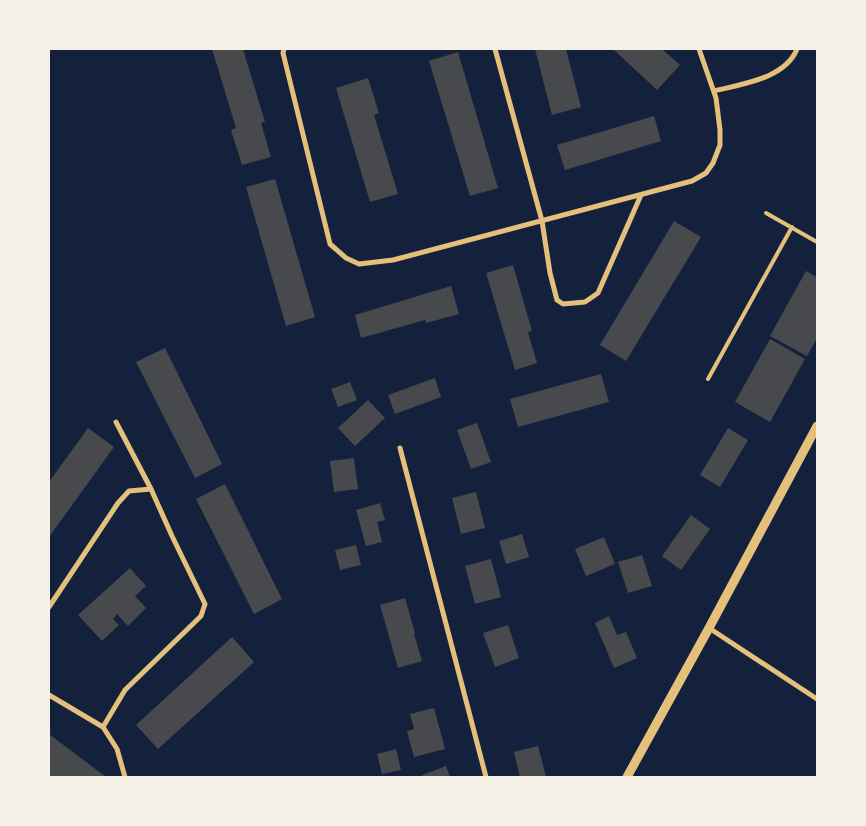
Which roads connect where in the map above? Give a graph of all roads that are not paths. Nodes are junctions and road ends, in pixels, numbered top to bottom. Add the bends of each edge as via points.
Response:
1 (284, 49) edge
2 (495, 49) edge
3 (699, 49) edge
4 (797, 49) edge
5 (714, 91) junction
6 (641, 195) junction
7 (766, 213) dead end
8 (542, 221) junction
9 (792, 227) junction
10 (817, 242) edge
11 (708, 379) dead end
12 (116, 422) dead end
13 (817, 426) edge
14 (400, 448) dead end
15 (151, 488) junction
16 (49, 607) edge
17 (709, 628) junction
18 (49, 695) edge
19 (817, 699) edge
20 (103, 727) junction
21 (125, 777) edge
22 (486, 777) edge
23 (627, 777) edge

1 - 8 street via 330,244 346,258 360,264 393,260
2 - 8 street
3 - 5 street
4 - 5 street via 782,68 766,78
5 - 6 street via 720,145 706,173 692,181
6 - 8 street
6 - 8 street via 598,293 585,302 563,304 557,300
7 - 9 lane
9 - 10 lane
9 - 11 lane
12 - 15 street
13 - 17 street
14 - 22 street
15 - 16 street via 129,491 118,503
15 - 20 street via 205,604 201,616 125,690
17 - 19 street
17 - 23 street
18 - 20 street
20 - 21 street via 117,749

